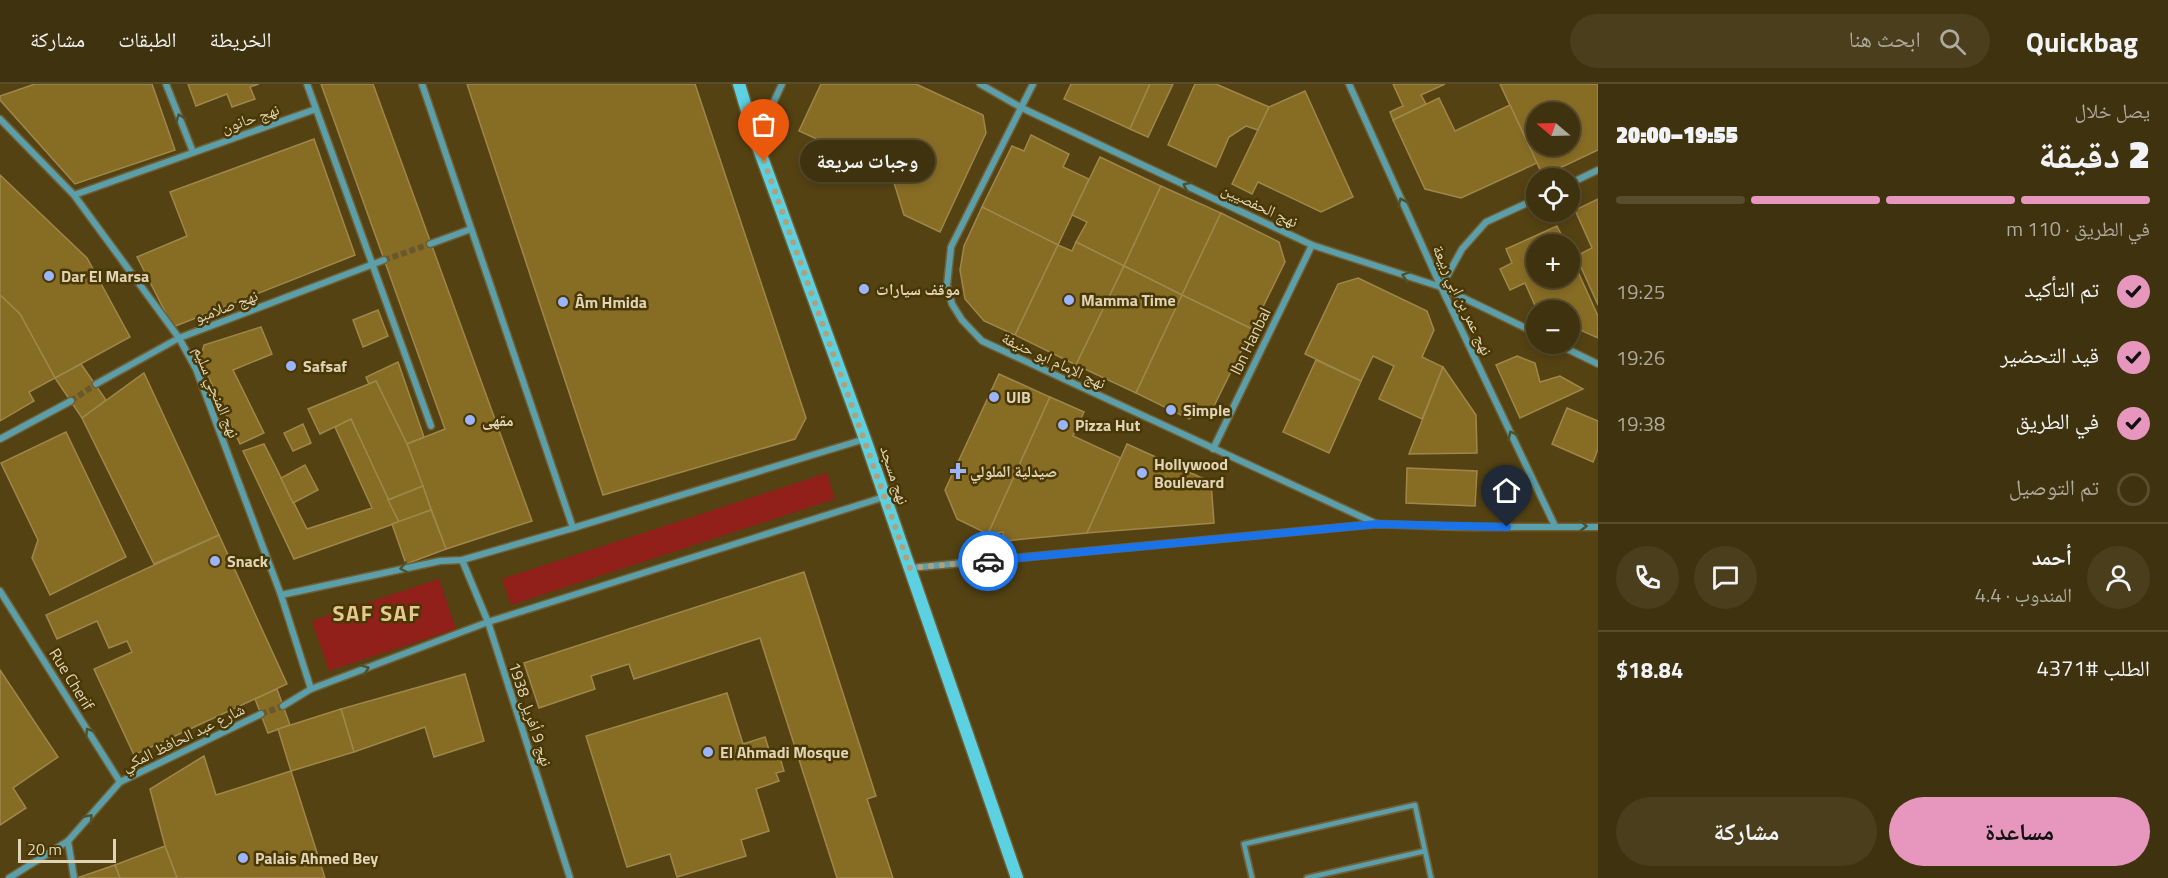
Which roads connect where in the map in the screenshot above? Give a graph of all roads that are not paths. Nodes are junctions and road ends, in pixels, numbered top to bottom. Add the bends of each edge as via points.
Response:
1 (166, 84) edge
2 (307, 84) edge
3 (423, 84) edge
4 (739, 84) edge
5 (782, 84) edge
6 (980, 84) edge
7 (1033, 84) edge
8 (1349, 84) edge
9 (1022, 108) junction
10 (316, 109) junction
11 (0, 119) edge
12 (756, 141) junction
13 (193, 152) junction
14 (1598, 170) edge
15 (1580, 179) edge
16 (74, 195) junction
17 (1526, 204) edge
18 (471, 229) junction
19 (430, 244) tunnel mouth
20 (1312, 245) junction
21 (384, 260) tunnel mouth
22 (372, 265) junction
23 (1441, 287) junction
24 (1526, 328) edge
25 (179, 338) junction
26 (1578, 354) edge
27 (1598, 364) edge
28 (96, 384) tunnel mouth
29 (71, 401) tunnel mouth
30 (431, 426) dead end
31 (0, 439) edge
32 (865, 439) junction
33 (1213, 449) junction
34 (884, 497) junction
35 (1377, 524) junction
36 (1555, 526) junction
37 (1598, 527) edge
38 (573, 528) junction
39 (462, 560) junction
40 (910, 568) junction
41 (0, 591) edge
42 (281, 595) junction
43 (488, 622) junction
44 (311, 689) junction
45 (283, 706) tunnel mouth
46 (261, 714) tunnel mouth
47 (120, 782) junction
48 (68, 841) junction
49 (1425, 851) junction
50 (9, 878) edge
51 (74, 878) edge
52 (570, 878) edge
53 (1017, 878) edge
54 (1252, 878) edge
55 (1307, 878) edge
56 (1431, 878) edge

13 -> 1 street
2 - 10 street
3 - 18 street
4 - 12 street, نهج مسجد
5 - 12 street
6 - 9 street, نهج الحفصيين
7 - 9 street, نهج الإمام ابو حنيفة
23 -> 8 street, نهج عمر بن ابي ربيعة
20 -> 9 street, نهج الحفصيين
9 - 33 street, نهج الإمام ابو حنيفة via 951,247 947,285 952,304 982,341
10 - 13 street, نهج حانون
10 - 22 street
11 - 16 street, نهج المنجي سليم
12 - 32 street, نهج مسجد
13 - 16 street, نهج حانون
14 - 15 street
16 - 25 street, نهج المنجي سليم
17 - 23 street via 1486,222 1462,249
18 - 19 street
18 - 38 street
23 -> 20 street, نهج الحفصيين
20 - 33 street, Ibn Hanbal
21 - 22 street, نهج صلامبو
22 - 25 street, نهج صلامبو
22 - 30 street
23 - 24 street, نهج الحفصيين
36 -> 23 street, نهج عمر بن ابي ربيعة
25 - 28 street, نهج صلامبو
25 - 42 street, نهج المنجي سليم via 196,369
26 - 27 street
29 - 31 street
32 - 34 street, نهج مسجد
32 - 38 street
33 - 35 street, نهج الإمام ابو حنيفة
34 - 40 street, نهج مسجد
34 - 43 street
35 - 36 street
35 - 40 street
36 -> 37 street
38 - 39 street
39 -> 42 street via 440,561
39 - 43 street, نهج 9 أفريل 1938
40 - 53 street, نهج مسجد
47 -> 41 street, Rue Cherif
42 - 44 street, نهج المنجي سليم
44 -> 43 street
43 - 52 street, نهج 9 أفريل 1938
44 - 45 street
46 - 47 street, شارع عبد الحافظ المكي
48 -> 47 street, شارع عبد الحافظ المكي
48 - 50 street, شارع عبد الحافظ المكي
48 - 51 street
49 - 54 lane via 1415,805 1244,844
49 - 55 lane
49 - 56 lane

